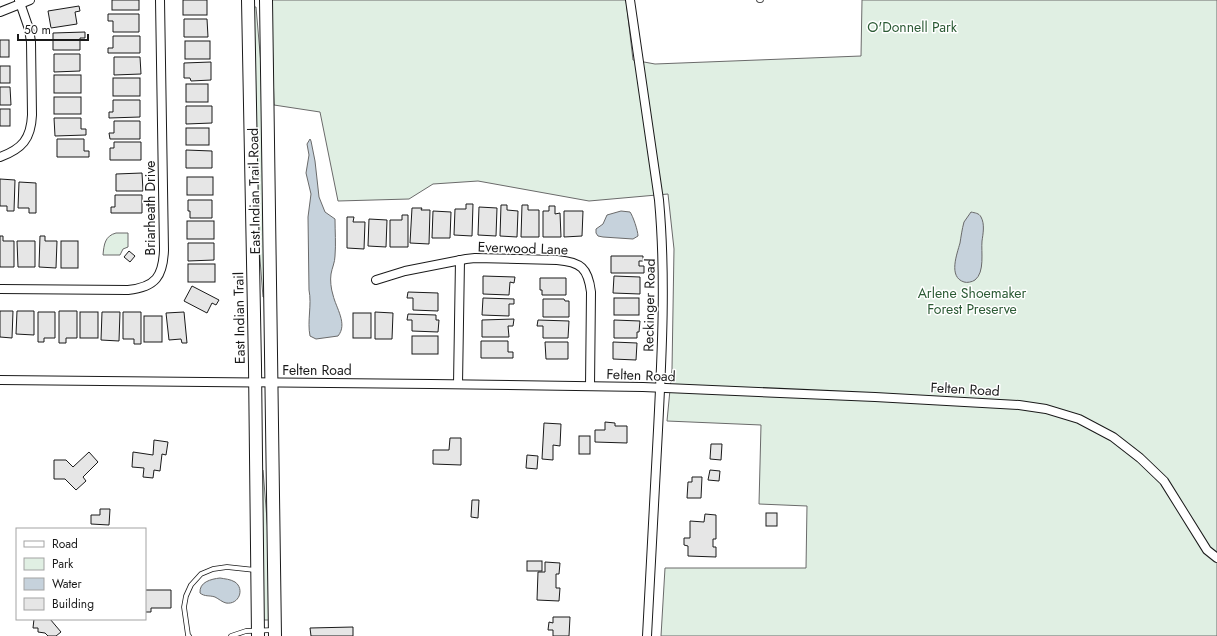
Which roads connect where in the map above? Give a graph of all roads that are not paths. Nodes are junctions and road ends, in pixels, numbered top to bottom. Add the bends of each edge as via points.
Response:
1 (30, 0) edge
2 (160, 0) edge
3 (248, 0) edge
4 (266, 0) edge
5 (630, 0) edge
6 (20, 2) edge
7 (0, 12) edge
8 (0, 157) edge
9 (460, 260) junction
10 (376, 280) dead end
11 (0, 289) edge
12 (0, 380) edge
13 (254, 382) junction
14 (272, 382) junction
15 (458, 384) junction
16 (590, 386) junction
17 (660, 388) junction
18 (1217, 558) edge
19 (257, 570) junction
20 (258, 633) edge
21 (275, 633) edge
22 (189, 636) edge
23 (231, 636) edge
24 (647, 636) edge

1 - 6 street
2 - 11 street, Briarheath Drive via 164,250 160,273 155,280 139,289
3 - 13 main road, East Indian Trail
4 - 14 main road, East Indian Trail Road
5 - 17 street, Reckinger Road via 662,230 664,274
6 - 7 street
6 - 8 street via 31,42 32,127 21,146
9 - 10 street, Everwood Lane via 405,271
9 - 15 street, Everwood Lane
9 - 16 street, Everwood Lane via 557,260 582,267 589,277 591,292
12 - 13 street, Felten Road
13 - 14 street, Felten Road
13 - 19 main road, East Indian Trail
14 - 15 street, Felten Road
14 - 21 main road
15 - 16 street, Felten Road
16 - 17 street, Felten Road
17 - 18 street, Felten Road via 1019,405 1046,409 1079,419 1113,437 1164,481 1207,550
17 - 24 street, Reckinger Road
19 - 20 main road, East Indian Trail
19 - 22 lane via 213,568 201,574 191,585 186,596 184,607
20 - 21 lane
20 - 23 lane via 240,632

